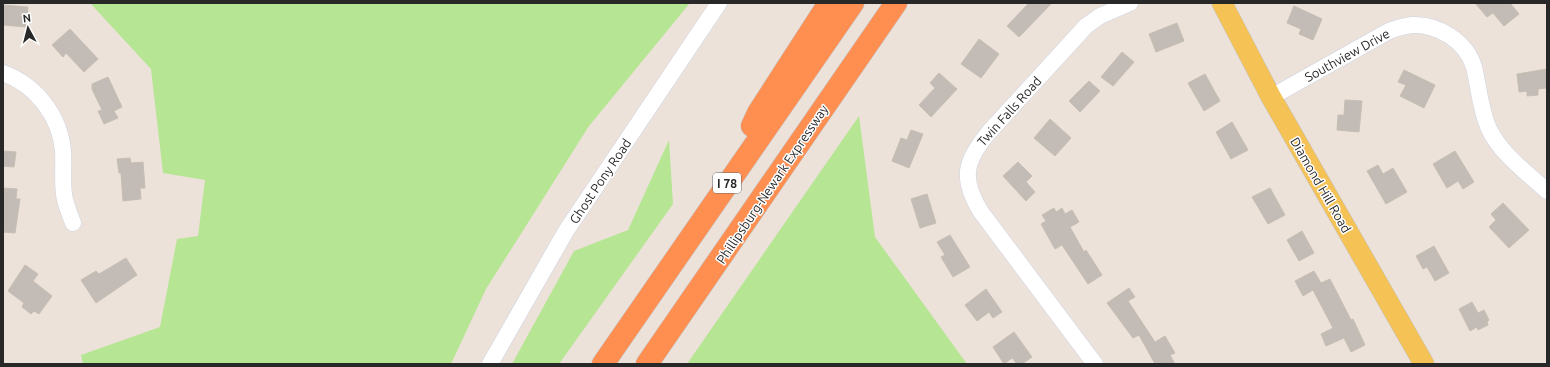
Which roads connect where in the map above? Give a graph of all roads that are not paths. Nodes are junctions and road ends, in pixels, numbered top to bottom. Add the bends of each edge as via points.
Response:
1 (719, 3) edge
2 (829, 3) edge
3 (853, 3) edge
4 (896, 3) edge
5 (1130, 3) edge
6 (1222, 3) edge
7 (3, 73) edge
8 (1272, 98) junction
9 (725, 186) junction
10 (1547, 191) edge
11 (73, 223) dead end
12 (490, 364) edge
13 (603, 364) edge
14 (647, 364) edge
15 (1095, 364) edge
16 (1424, 364) edge

1 - 12 street, Ghost Pony Road via 566,231
2 - 9 highway via 758,113
3 - 9 highway, I 78
4 - 14 highway, Phillipsburg-Newark Expressway
5 - 15 street, Twin Falls Road via 1100,16 1086,26 980,143 969,161 969,186 982,212
6 - 8 main road, Diamond Hill Road
7 - 11 street via 12,76 35,93 48,107 56,124 63,152 64,195
8 - 10 street, Southview Drive via 1389,31 1414,25 1432,28 1449,34 1467,53 1473,65 1480,101 1490,130 1507,153
8 - 16 main road, Diamond Hill Road
9 - 13 highway, I 78

